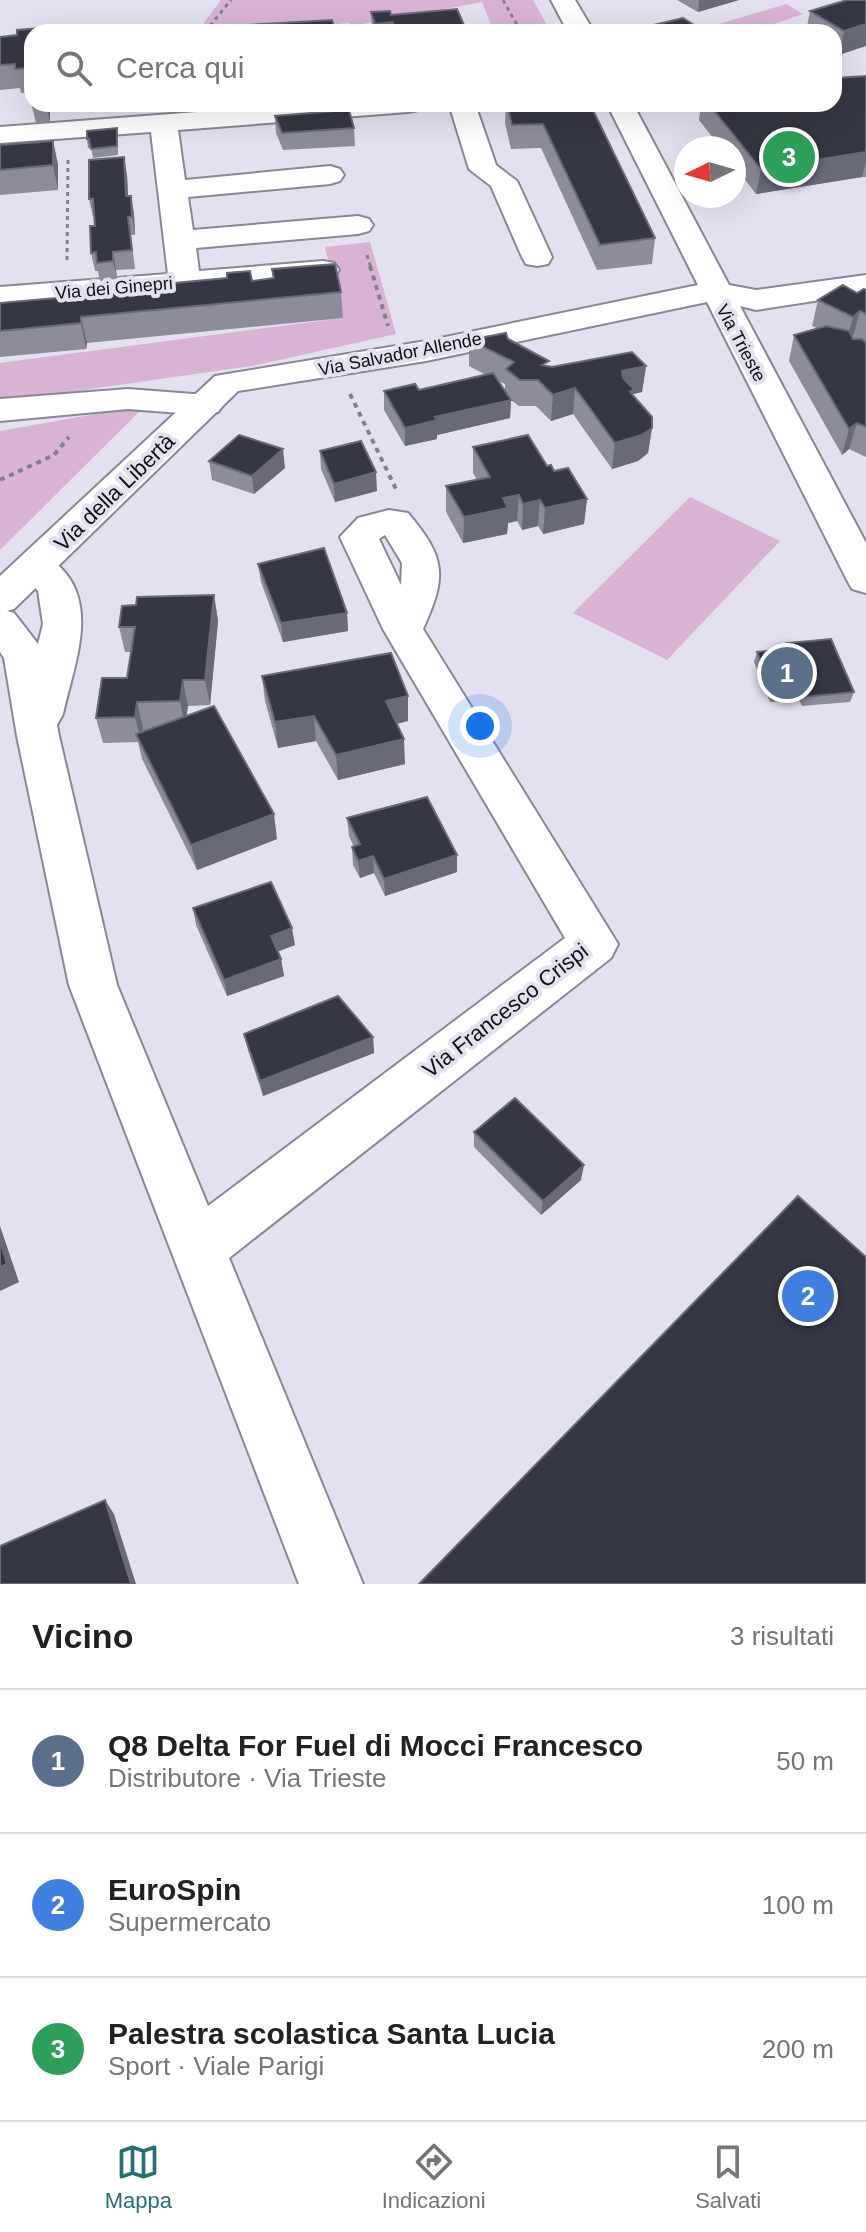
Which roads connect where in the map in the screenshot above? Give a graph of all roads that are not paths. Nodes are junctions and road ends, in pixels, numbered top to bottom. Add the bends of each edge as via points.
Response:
1 (563, 0) edge
2 (576, 24) edge
3 (204, 112) edge
4 (465, 112) edge
5 (624, 112) edge
6 (163, 121) junction
7 (0, 135) edge
8 (330, 175) dead end
9 (172, 190) junction
10 (358, 225) road end
11 (179, 240) junction
12 (866, 255) edge
13 (537, 257) dead end
14 (835, 259) dead end
15 (323, 270) edge
16 (758, 270) dead end
17 (185, 282) junction
18 (866, 284) edge
19 (715, 291) junction
20 (0, 297) edge
21 (217, 394) junction
22 (0, 410) edge
23 (377, 529) road end
24 (36, 566) junction
25 (866, 580) edge
26 (0, 599) edge
27 (0, 623) edge
28 (38, 736) junction
29 (199, 1247) junction
30 (331, 1584) edge

1 - 2 street
3 - 6 street
4 - 13 street via 483,169 503,181
5 - 19 street, Via Trieste
6 - 7 street
6 - 9 street, Via dei Ginepri
8 - 9 street
9 - 11 street, Via dei Ginepri
10 - 11 street
11 - 17 street, Via dei Ginepri
12 - 14 street
15 - 17 street
16 - 19 street via 742,272
17 - 20 street, Via dei Ginepri
18 - 19 street via 756,300
19 - 21 street, Via Salvador Allende
19 - 25 street, Via Trieste
21 - 22 street, Via Salvador Allende
21 - 24 street, Via della Libertà
23 - 29 street, Via Francesco Crispi via 403,629 594,944
24 - 26 street, Via della Libertà
24 - 28 street via 57,587 63,624
27 - 28 street via 24,655
28 - 29 street via 93,985
29 - 30 street

